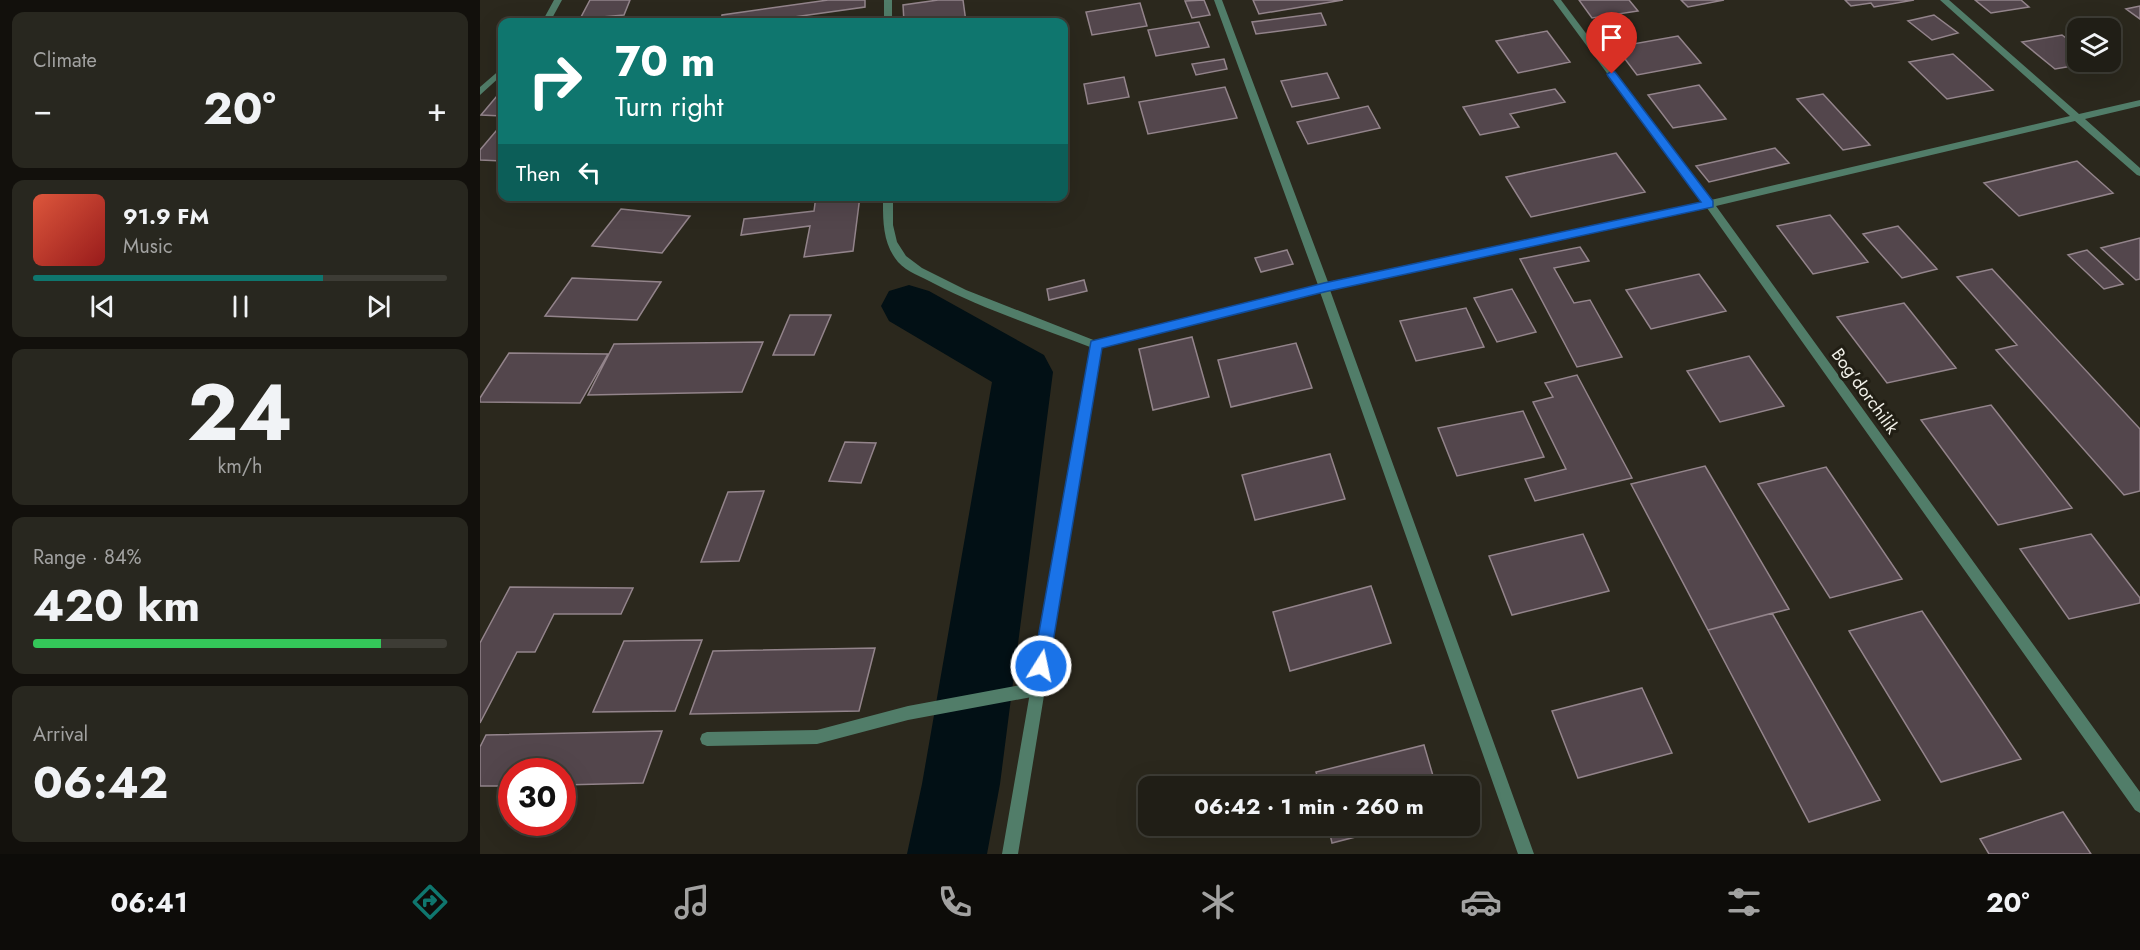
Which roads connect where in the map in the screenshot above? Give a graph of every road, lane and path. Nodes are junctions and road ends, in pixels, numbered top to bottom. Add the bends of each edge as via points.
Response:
1 (558, 0) edge
2 (888, 0) edge
3 (1218, 0) edge
4 (1557, 0) edge
5 (1944, 0) edge
6 (548, 18) edge
7 (888, 18) edge
8 (498, 75) edge
9 (480, 92) edge
10 (2140, 103) edge
11 (2076, 117) junction
12 (2140, 173) edge
13 (888, 201) edge
14 (1709, 204) junction
15 (1324, 287) junction
16 (1096, 345) junction
17 (1037, 689) junction
18 (707, 739) dead end
19 (2140, 805) edge
20 (1010, 854) edge
21 (1526, 854) edge

1 - 6 street
2 - 7 street
3 - 15 street
4 - 14 street, Bog'dorchilik
5 - 11 street
8 - 9 street
10 - 11 street
11 - 12 street
11 - 14 street
13 - 16 street via 892,242 902,259 918,271
14 - 15 street
14 - 19 street, Bog'dorchilik
15 - 16 street
15 - 21 street
16 - 17 street
17 - 18 street via 908,713 817,737
17 - 20 street

